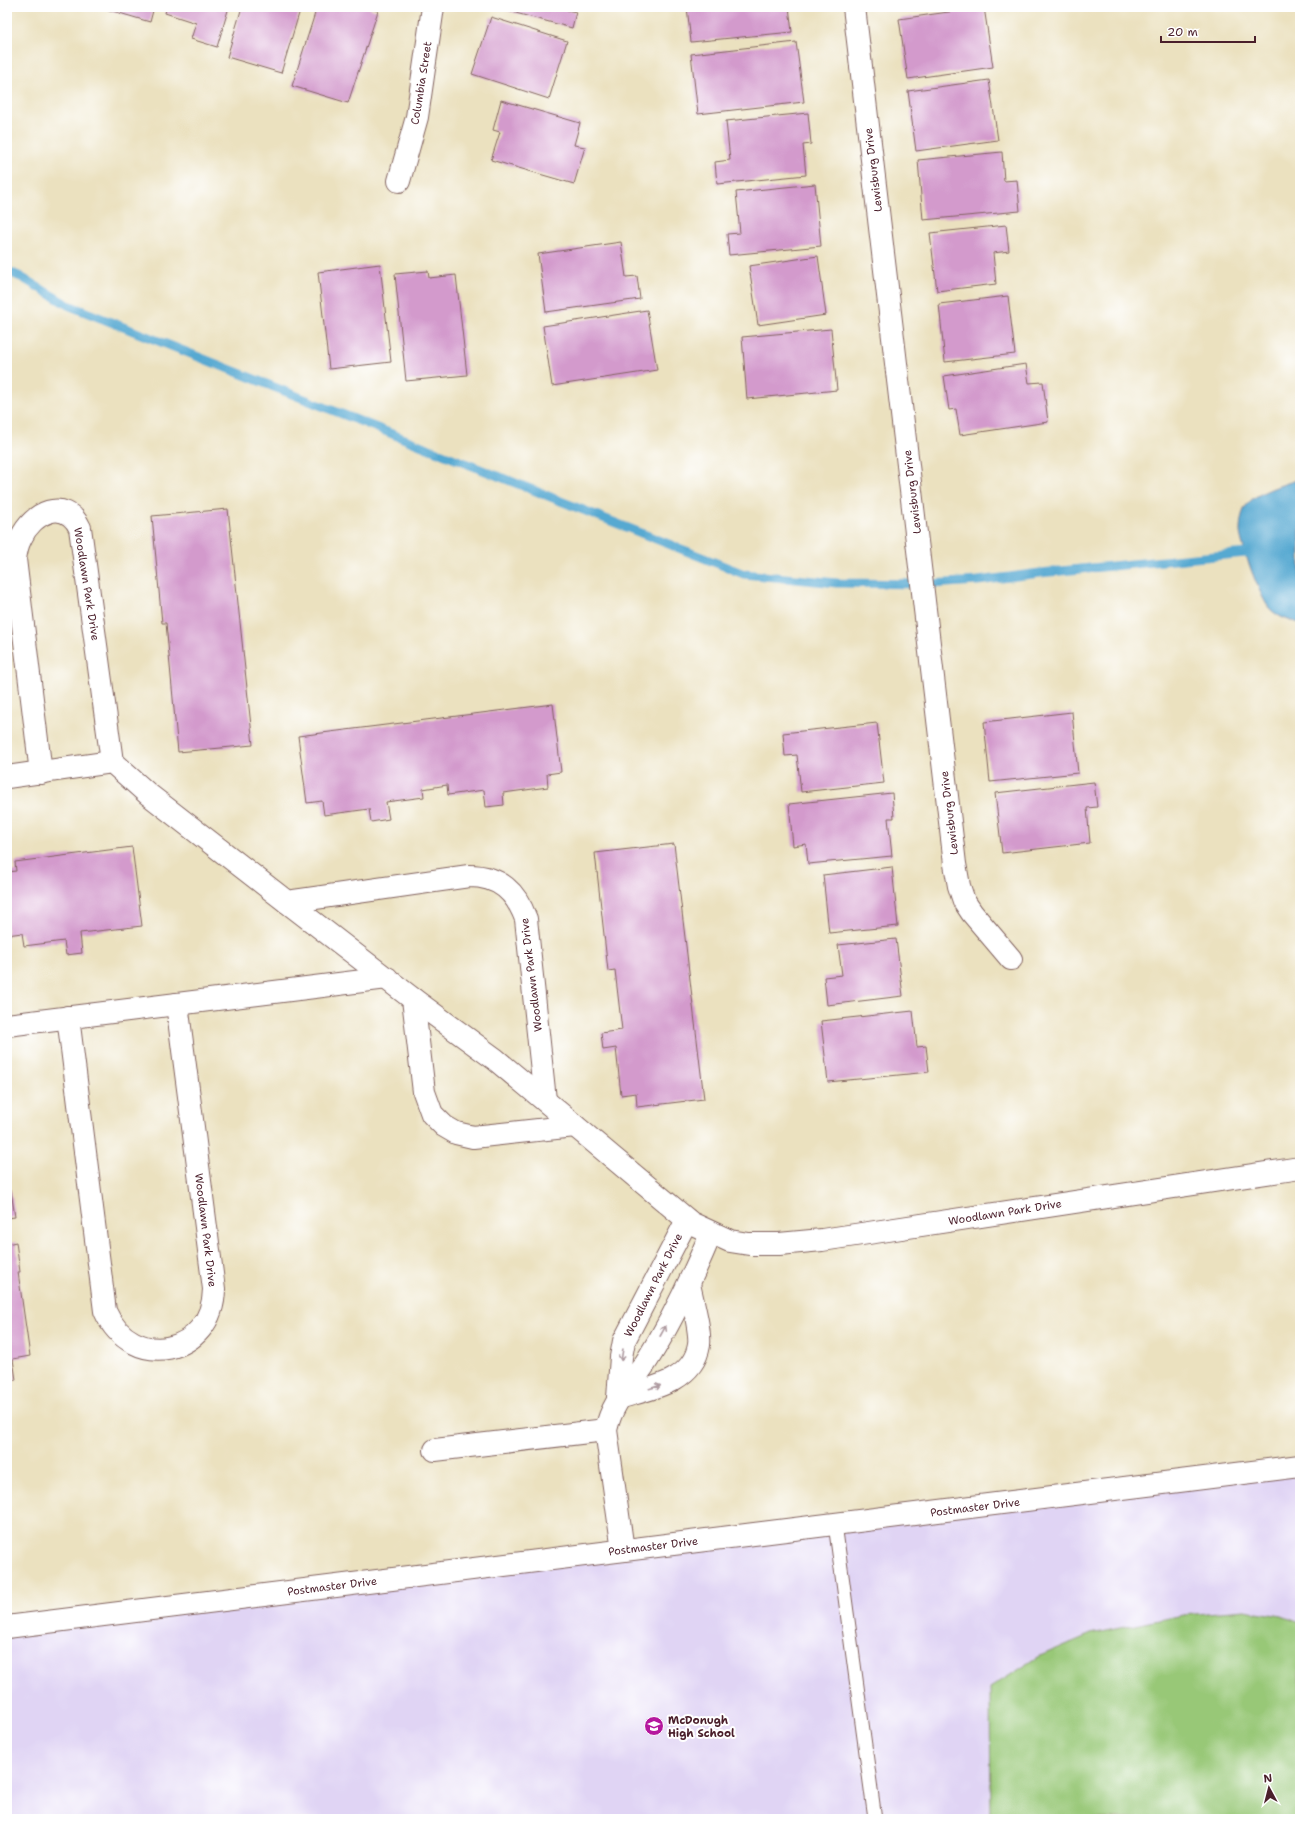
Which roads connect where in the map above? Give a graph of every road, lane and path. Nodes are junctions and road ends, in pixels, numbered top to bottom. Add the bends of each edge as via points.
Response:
1 (433, 7) edge
2 (854, 7) edge
3 (399, 181) dead end
4 (112, 762) junction
5 (41, 773) junction
6 (7, 777) edge
7 (287, 902) junction
8 (1011, 959) dead end
9 (387, 978) junction
10 (413, 999) junction
11 (177, 1004) junction
12 (68, 1018) junction
13 (7, 1025) edge
14 (545, 1100) junction
15 (575, 1126) junction
16 (1300, 1168) edge
17 (687, 1220) junction
18 (711, 1233) junction
19 (689, 1284) junction
20 (618, 1398) junction
21 (606, 1430) junction
22 (435, 1450) dead end
23 (1300, 1466) edge
24 (835, 1524) junction
25 (623, 1550) junction
26 (7, 1627) edge
27 (876, 1819) edge

1 - 3 street, Columbia Street via 417,117
2 - 8 street, Lewisburg Drive via 955,864 964,901
4 - 5 street
4 - 5 street, Woodlawn Park Drive via 80,528 73,516 57,510 41,515 29,526 20,538 15,559
4 - 7 street, Woodlawn Park Drive via 148,794
5 - 6 street
7 - 9 street, Woodlawn Park Drive
7 - 14 street, Woodlawn Park Drive via 469,876 484,877 504,886 519,902 526,919
9 - 10 street, Woodlawn Park Drive
9 - 11 street
10 - 14 street, Woodlawn Park Drive via 495,1059
10 - 15 street via 424,1092 432,1114 444,1126 456,1133 473,1137
11 - 12 street
11 - 12 street, Woodlawn Park Drive via 214,1298 209,1315 198,1332 180,1344 166,1348 148,1348 128,1340 116,1330 105,1311
12 - 13 street
14 - 15 street, Woodlawn Park Drive
15 - 17 street, Woodlawn Park Drive
16 - 18 street, Woodlawn Park Drive via 796,1243 749,1244 730,1241
17 - 18 street, Woodlawn Park Drive
17 -> 20 street, Woodlawn Park Drive via 624,1341
18 - 19 street, Woodlawn Park Drive
20 -> 19 street, Woodlawn Park Drive via 647,1360
20 -> 19 street via 664,1385 678,1378 695,1357 699,1345
20 - 21 street, Woodlawn Park Drive via 609,1416
21 - 22 street
21 - 25 street, Woodlawn Park Drive
23 - 24 street, Postmaster Drive
24 - 25 street, Postmaster Drive
24 - 27 lane
25 - 26 street, Postmaster Drive

